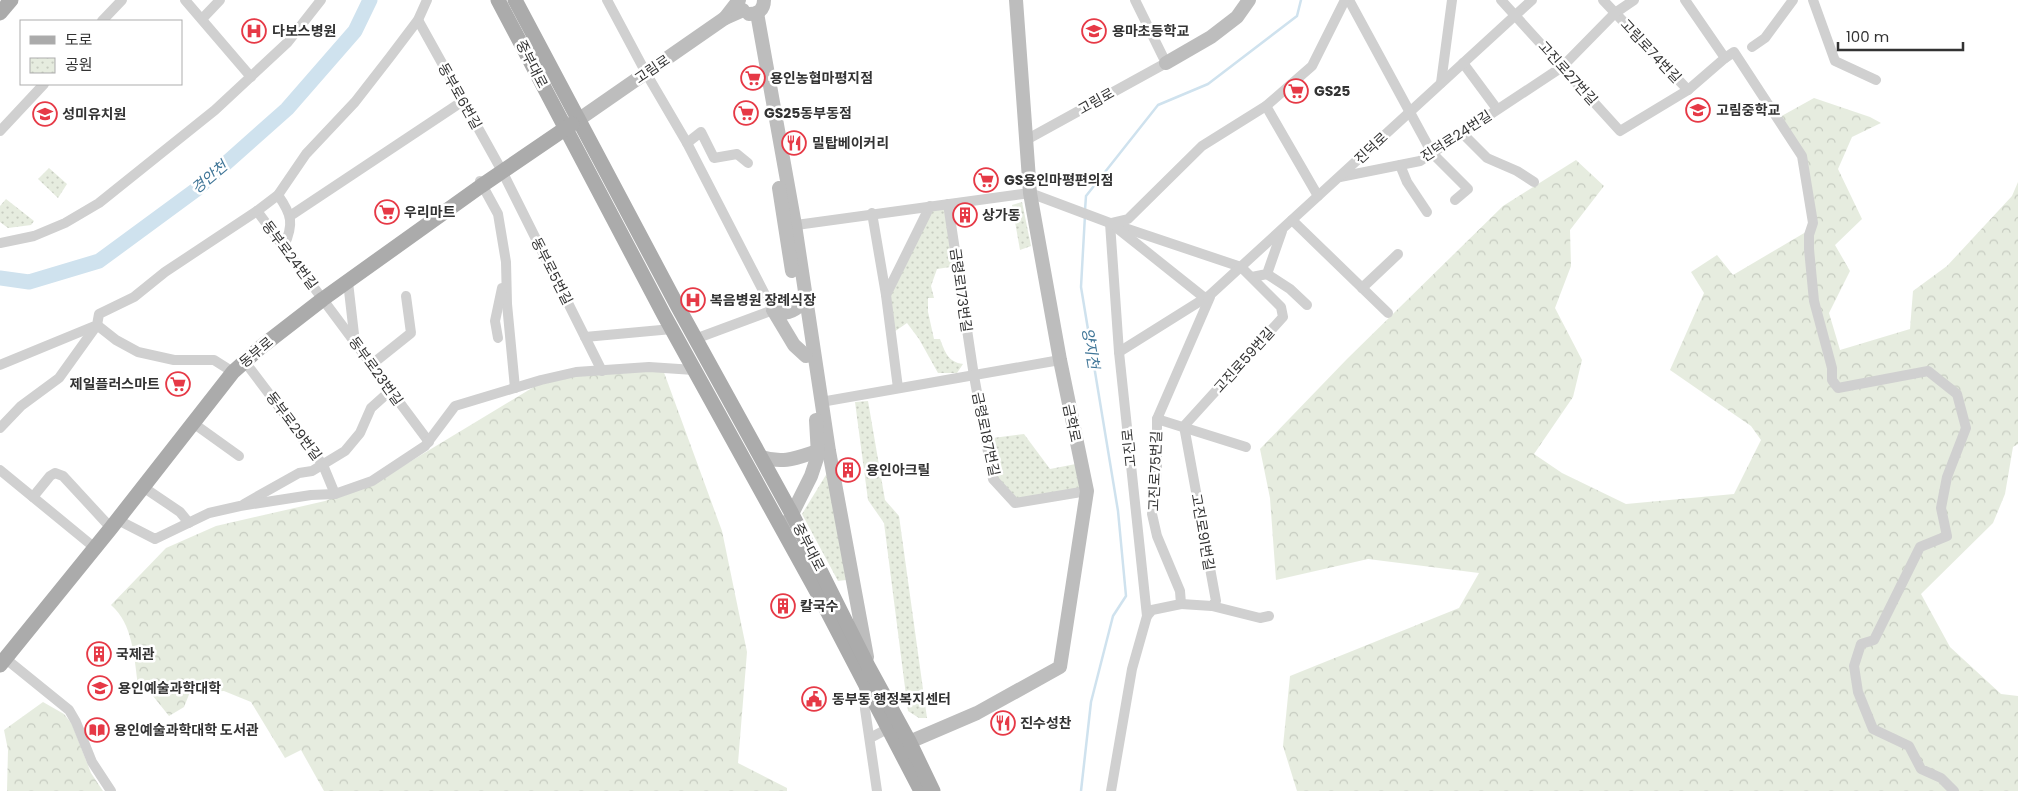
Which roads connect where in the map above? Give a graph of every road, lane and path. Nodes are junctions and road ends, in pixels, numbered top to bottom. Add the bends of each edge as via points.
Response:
1 (122, 0) edge
2 (185, 0) edge
3 (220, 0) edge
4 (320, 0) edge
5 (427, 0) edge
6 (498, 0) edge
7 (515, 0) edge
8 (607, 0) edge
9 (1016, 0) edge
10 (1136, 0) edge
11 (1249, 0) edge
12 (1345, 0) edge
13 (1349, 0) edge
14 (1452, 0) edge
15 (1501, 0) edge
16 (1532, 0) edge
17 (1603, 0) edge
18 (1634, 0) edge
19 (1685, 0) edge
20 (1793, 0) edge
21 (1813, 0) edge
22 (753, 5) edge
23 (1615, 13) junction
24 (1515, 16) junction
25 (202, 19) junction
26 (103, 20) edge
27 (418, 20) junction
28 (1752, 47) dead end
29 (1725, 58) junction
30 (1166, 63) junction
31 (1463, 63) junction
32 (1562, 67) junction
33 (646, 73) junction
34 (251, 77) junction
35 (1876, 80) dead end
36 (1441, 84) junction
37 (43, 85) edge
38 (1688, 90) junction
39 (463, 102) junction
40 (1266, 106) junction
41 (1497, 110) junction
42 (1410, 112) junction
43 (578, 120) junction
44 (565, 129) junction
45 (0, 131) edge
46 (1462, 133) junction
47 (1026, 140) junction
48 (687, 143) junction
49 (1432, 153) junction
50 (748, 163) dead end
51 (1400, 165) junction
52 (502, 172) junction
53 (1339, 177) junction
54 (1534, 182) dead end
55 (481, 183) junction
56 (278, 195) junction
57 (1035, 195) junction
58 (1318, 196) junction
59 (1456, 200) dead end
60 (948, 204) junction
61 (930, 206) junction
62 (258, 211) junction
63 (1427, 212) dead end
64 (872, 213) junction
65 (290, 216) junction
66 (1292, 220) junction
67 (1107, 222) junction
68 (790, 226) junction
69 (1283, 228) junction
70 (0, 243) edge
71 (284, 246) junction
72 (1398, 254) dead end
73 (506, 262) junction
74 (1241, 267) junction
75 (1267, 274) junction
76 (1252, 277) junction
77 (348, 282) junction
78 (1362, 288) junction
79 (886, 295) junction
80 (406, 296) dead end
81 (1208, 297) junction
82 (323, 299) junction
83 (1307, 305) dead end
84 (798, 307) junction
85 (773, 310) junction
86 (1388, 313) dead end
87 (97, 325) junction
88 (672, 329) junction
89 (585, 337) junction
90 (498, 338) dead end
91 (695, 339) junction
92 (355, 344) junction
93 (1119, 352) junction
94 (806, 356) junction
95 (1060, 360) junction
96 (245, 362) junction
97 (0, 365) edge
98 (371, 365) junction
99 (694, 370) junction
100 (602, 371) junction
101 (233, 372) junction
102 (974, 376) junction
103 (515, 388) junction
104 (898, 388) junction
105 (390, 391) junction
106 (822, 402) junction
107 (1157, 419) junction
108 (193, 423) junction
109 (1184, 426) junction
110 (0, 428) edge
111 (428, 442) junction
112 (818, 446) junction
113 (1246, 447) dead end
114 (239, 456) dead end
115 (761, 457) junction
116 (323, 465) junction
117 (0, 470) edge
118 (143, 487) junction
119 (1087, 491) junction
120 (335, 494) junction
121 (32, 497) junction
122 (240, 506) junction
123 (792, 514) junction
124 (189, 522) junction
125 (115, 524) junction
126 (784, 532) junction
127 (95, 548) junction
128 (1181, 604) junction
129 (1212, 606) junction
130 (1146, 616) junction
131 (1269, 616) dead end
132 (2, 664) edge
133 (868, 666) junction
134 (864, 681) junction
135 (889, 728) junction
136 (870, 738) junction
137 (904, 744) junction
138 (110, 791) edge
139 (876, 791) edge
140 (921, 791) edge
141 (933, 791) edge
142 (1111, 791) edge
143 (1954, 791) edge

1 - 26 street
2 - 25 street
3 - 25 street
4 - 34 street via 288,42
5 - 27 street
6 - 44 main road, 중부대로
7 - 43 main road, 중부대로
8 - 33 street
9 - 47 street, 금학로
10 - 30 street
11 - 30 street, 고림로 via 1237,18
12 - 40 street via 1312,66
13 - 42 street
14 - 36 street
15 - 24 street, 고진로27번길
16 - 24 street, 진덕로
17 - 23 street, 고림로74번길
18 - 23 street
19 - 29 street
20 - 28 street via 1765,38
21 - 35 street via 1835,61
22 - 33 street, 고림로 via 725,18
22 - 68 street
23 - 32 street, 고림로74번길
23 - 38 street, 고림로74번길
24 - 31 street, 진덕로
24 - 32 street, 고진로27번길
25 - 34 street
27 - 39 street, 동부로6번길
27 - 56 street via 355,102 306,154
29 - 38 street
29 - 143 street via 1734,52 1802,156 1813,223 1809,249 1814,301 1832,368 1832,380 1838,388 1928,371 1957,394 1966,428 1947,477 1941,508 1947,536 1920,547 1874,640 1861,644 1854,666 1858,692 1873,729 1909,746 1921,769 1941,778
30 - 47 street, 고림로
31 - 36 street, 진덕로
31 - 41 street
32 - 38 street, 고진로27번길 via 1620,131
32 - 41 street, 진덕로24번길
33 - 43 street, 고림로
33 - 48 street
34 - 70 street via 99,203 34,236
36 - 42 street, 진덕로
37 - 45 street
39 - 52 street, 동부로6번길
39 - 65 street
40 - 58 street
40 - 67 street via 1202,146 1128,218
41 - 46 street, 진덕로24번길
42 - 49 street
42 - 53 street, 진덕로
43 - 44 main road, 동부로
43 - 91 main road, 중부대로
44 - 52 main road, 동부로
44 - 88 main road, 중부대로
46 - 49 street, 진덕로24번길
46 - 54 street via 1487,158 1517,170
47 - 57 street, 금학로
48 - 50 street via 701,132 714,158 738,154
48 - 85 street
49 - 51 street, 진덕로24번길 via 1420,161
49 - 59 street via 1468,189
51 - 53 street, 진덕로24번길
51 - 63 street
52 - 55 main road, 동부로
52 - 89 street, 동부로5번길
53 - 58 street, 진덕로
55 - 73 street via 498,214
55 - 77 main road, 동부로
56 - 62 street
56 - 65 street
57 - 60 street
57 - 67 street, 고진로59번길
57 - 95 street, 금학로
58 - 66 street, 진덕로
60 - 61 street
60 - 102 street, 금령로173번길
61 - 64 street
61 - 79 street
62 - 71 street, 동부로24번길
62 - 87 street via 165,272 134,297 99,314
64 - 68 street
64 - 79 street
65 - 71 street via 290,231
66 - 69 street, 진덕로
66 - 78 street
67 - 74 street, 고진로59번길
67 - 81 street
67 - 93 street, 고진로
68 - 84 street
68 - 106 street
69 - 74 street, 진덕로
69 - 75 street
71 - 82 street, 동부로24번길
72 - 78 street
73 - 90 street via 495,322
73 - 103 street
74 - 76 street, 고진로59번길
74 - 81 street, 진덕로
75 - 76 street
75 - 83 street
76 - 109 street, 고진로59번길 via 1281,307 1283,318
77 - 82 main road, 동부로
77 - 92 street
78 - 86 street
79 - 104 street
80 - 98 street via 411,333
81 - 93 street, 진덕로
81 - 107 street, 진덕로
82 - 92 street, 동부로23번길
82 - 96 main road, 동부로
84 - 85 street via 782,314
84 - 94 street
85 - 91 street
85 - 94 street via 794,345
87 - 97 street
87 - 101 street via 138,352 174,360 214,360
87 - 110 street via 59,378 21,406
88 - 89 street
88 - 99 main road, 중부대로
89 - 100 street, 동부로5번길
91 - 115 main road, 중부대로
92 - 98 street, 동부로23번길
93 - 130 street, 고진로
94 - 112 street
95 - 102 street
95 - 119 street, 금학로
96 - 101 main road, 동부로
96 - 116 street, 동부로29번길
98 - 105 street, 동부로23번길
99 - 100 street via 649,367
99 - 126 main road, 중부대로
100 - 103 street via 576,372
101 - 108 main road, 동부로
102 - 104 street
102 - 119 street, 금령로187번길 via 993,479 1015,503
103 - 111 street via 456,406
104 - 106 street
105 - 111 street, 동부로23번길
105 - 116 street via 371,408 360,433 345,451
106 - 133 street
107 - 109 street, 고진로75번길
107 - 128 street, 고진로75번길 via 1157,473 1152,514 1156,536 1180,591
108 - 114 street
108 - 118 main road, 동부로
109 - 113 street, 고진로75번길
109 - 129 street, 고진로91번길 via 1216,601
111 - 120 street via 372,481
112 - 115 street
112 - 123 street via 811,476
115 - 123 main road, 중부대로
116 - 120 street, 동부로29번길
116 - 122 street via 299,473
117 - 121 street
118 - 124 street via 180,512
118 - 125 main road, 동부로
119 - 137 street, 금학로 via 1060,668 977,713
120 - 122 street
121 - 125 street via 55,473 63,476
121 - 127 street
122 - 124 street via 209,513
123 - 126 street
123 - 133 main road, 중부대로
124 - 125 street via 155,539
125 - 127 main road, 동부로
126 - 134 main road, 중부대로
127 - 132 main road, 동부로
128 - 129 street
128 - 130 street via 1152,610
129 - 131 street via 1260,618
130 - 142 street, 고진로 via 1132,669
132 - 138 street via 69,710 92,762
133 - 137 main road, 중부대로
134 - 135 main road, 중부대로
134 - 136 street
135 - 136 street
135 - 137 main road, 중부대로
136 - 139 street
137 - 140 main road, 중부대로
137 - 141 main road, 중부대로

